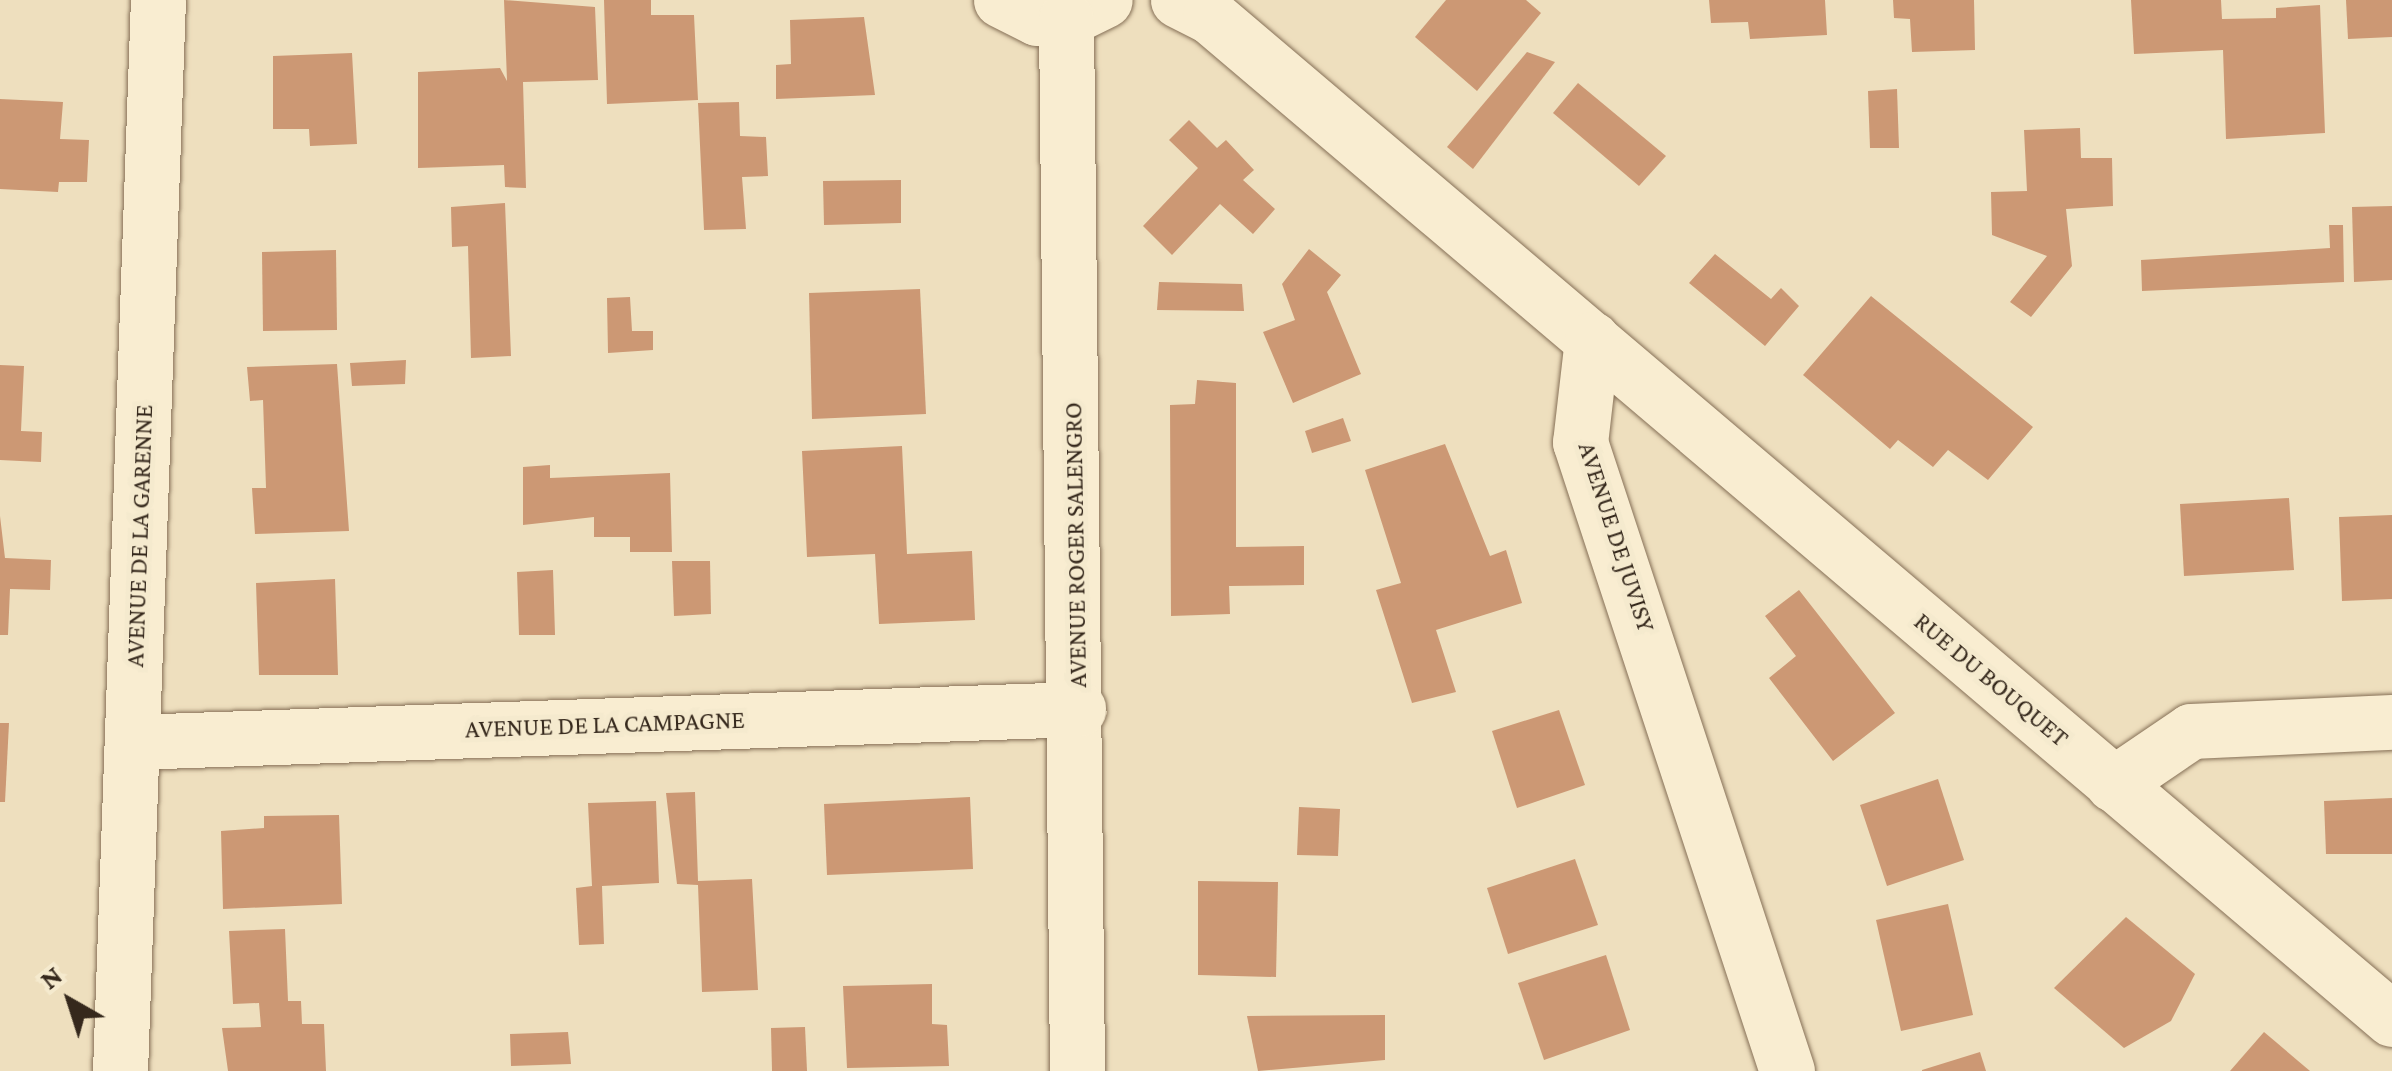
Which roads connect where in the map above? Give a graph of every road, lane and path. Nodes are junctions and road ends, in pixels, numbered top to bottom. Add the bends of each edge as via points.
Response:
1 (158, 0) edge
2 (1001, 0) edge
3 (1178, 0) edge
4 (1085, 9) edge
5 (1592, 339) junction
6 (1078, 709) junction
7 (2392, 722) edge
8 (133, 742) junction
9 (2113, 784) junction
10 (2392, 1019) edge
11 (120, 1071) edge
12 (1076, 1071) edge
13 (1787, 1071) edge

1 - 8 street, AVENUE DE LA GARENNE
2 - 4 street
3 - 5 street via 1210,16
4 - 6 street, AVENUE ROGER SALENGRO
5 - 9 street, RUE DU BOUQUET
5 - 13 street, AVENUE DE JUVISY via 1580,442
6 - 8 street, AVENUE DE LA CAMPAGNE
6 - 12 street, AVENUE ROGER SALENGRO
7 - 9 street via 2191,731
8 - 11 street, AVENUE DE LA GARENNE
9 - 10 street, RUE DU BOUQUET

